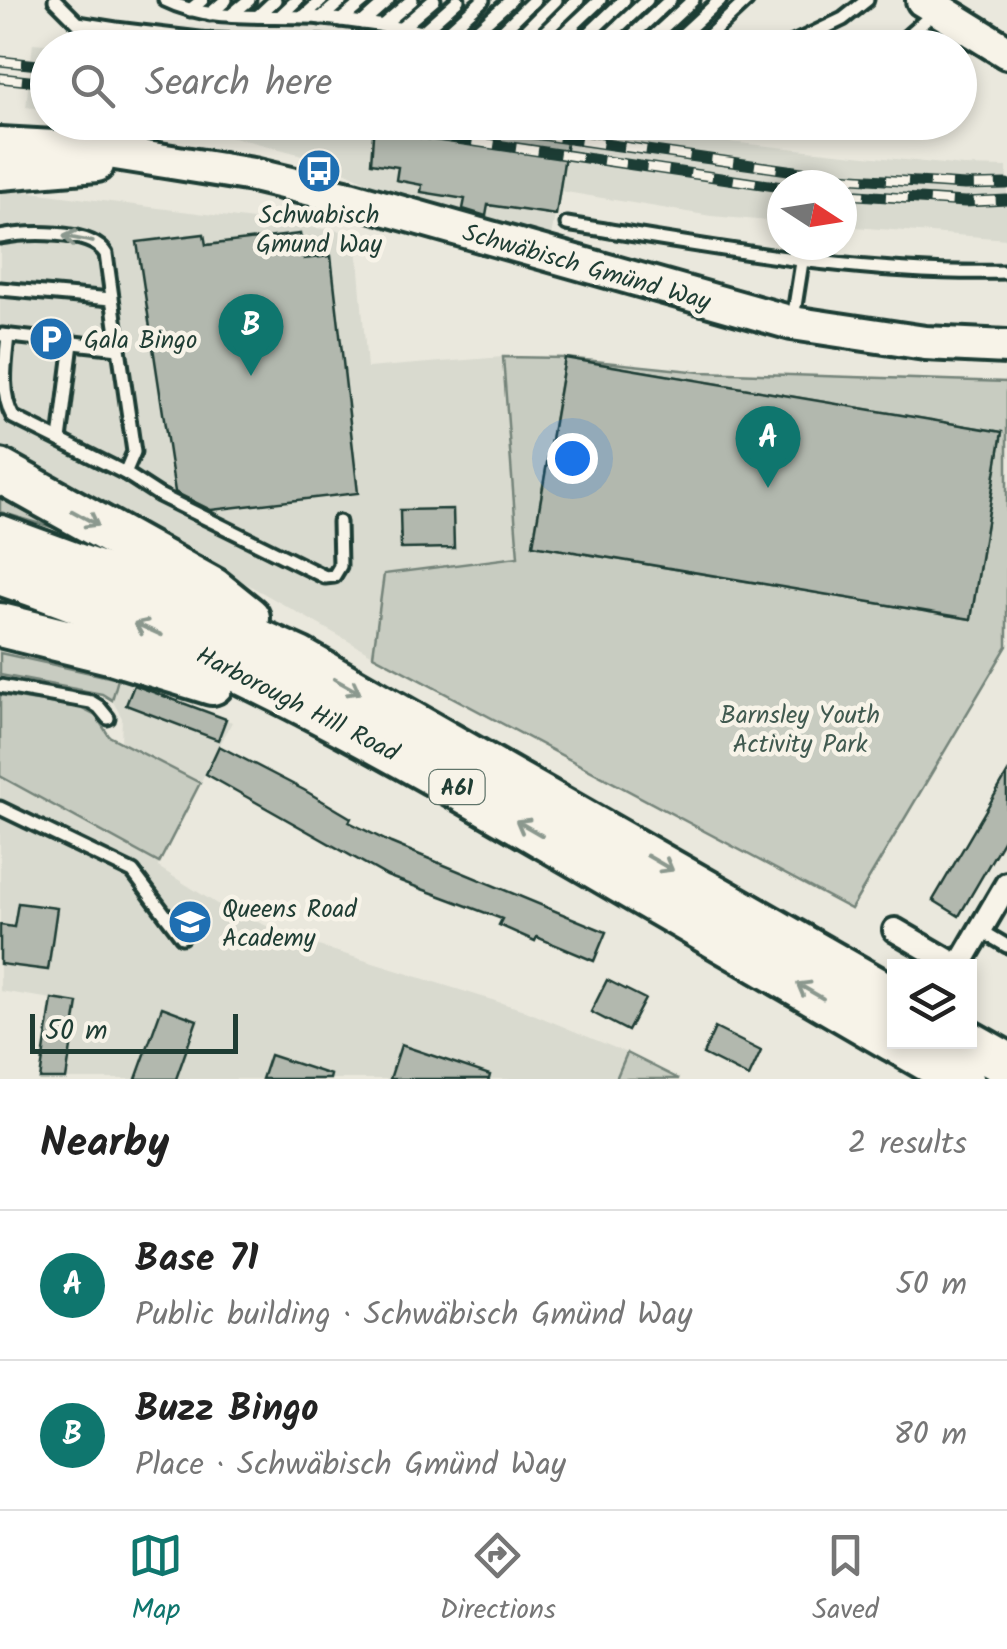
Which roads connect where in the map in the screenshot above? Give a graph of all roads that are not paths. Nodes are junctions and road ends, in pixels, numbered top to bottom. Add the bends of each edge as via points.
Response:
1 (55, 0) edge
2 (164, 0) edge
3 (202, 0) edge
4 (226, 0) edge
5 (249, 0) edge
6 (275, 0) edge
7 (297, 0) edge
8 (322, 0) edge
9 (342, 0) edge
10 (364, 0) edge
11 (388, 0) edge
12 (412, 0) edge
13 (434, 0) edge
14 (458, 0) edge
15 (483, 0) edge
16 (511, 0) edge
17 (534, 0) edge
18 (556, 0) edge
19 (578, 0) edge
20 (600, 0) edge
21 (624, 0) edge
22 (646, 0) edge
23 (670, 0) edge
24 (693, 0) edge
25 (720, 0) edge
26 (748, 0) edge
27 (867, 0) edge
28 (931, 5) edge
29 (190, 10) junction
30 (210, 14) junction
31 (232, 15) junction
32 (258, 16) junction
33 (280, 16) junction
34 (304, 16) junction
35 (322, 18) junction
36 (341, 20) junction
37 (362, 23) junction
38 (382, 26) junction
39 (400, 29) junction
40 (116, 30) edge
41 (407, 30) edge
42 (424, 30) edge
43 (450, 30) edge
44 (478, 30) edge
45 (503, 30) edge
46 (533, 30) edge
47 (541, 30) edge
48 (568, 30) edge
49 (593, 30) edge
50 (615, 30) edge
51 (638, 30) edge
52 (660, 30) edge
53 (688, 30) edge
54 (716, 30) edge
55 (820, 30) edge
56 (909, 30) edge
57 (971, 30) edge
58 (977, 33) edge
59 (1007, 52) edge
60 (0, 144) edge
61 (171, 160) junction
62 (0, 174) edge
63 (567, 224) dead end
64 (0, 237) edge
65 (802, 262) junction
66 (1007, 272) edge
67 (0, 288) edge
68 (111, 298) junction
69 (792, 323) junction
70 (4, 335) edge
71 (72, 343) junction
72 (1007, 347) edge
73 (119, 348) junction
74 (60, 440) junction
75 (0, 471) edge
76 (125, 472) junction
77 (340, 522) dead end
78 (0, 537) edge
79 (0, 573) edge
80 (0, 626) edge
81 (299, 659) junction
82 (0, 686) edge
83 (108, 718) dead end
84 (342, 723) junction
85 (0, 808) edge
86 (1007, 884) edge
87 (895, 930) dead end
88 (980, 930) junction
89 (182, 937) dead end
90 (1007, 946) edge
91 (946, 959) edge
92 (962, 959) edge
93 (887, 995) edge
94 (887, 1036) edge
95 (977, 1047) edge
96 (910, 1049) edge
97 (1007, 1064) edge
98 (962, 1079) edge

1 - 40 lane via 78,23
2 - 29 lane
3 - 29 lane
4 - 30 lane
5 - 31 lane
6 - 32 lane
7 - 33 lane
8 - 34 lane
9 - 35 lane
10 - 36 lane
11 - 37 lane
12 - 38 lane
13 - 39 lane
14 - 42 lane
15 - 43 lane
16 - 44 lane
17 - 45 lane
18 - 46 lane
19 - 47 lane
20 - 48 lane
21 - 49 lane
22 - 50 lane
23 - 51 lane
24 - 52 lane
25 - 53 lane
26 - 54 lane
27 - 55 lane
28 - 56 lane
28 - 57 street
29 - 30 lane
30 - 31 lane
31 - 32 lane
32 - 33 lane
33 - 34 lane
34 - 35 lane
35 - 36 lane
36 - 37 lane
37 - 38 lane
38 - 39 lane
39 - 41 lane
58 - 59 street
60 - 61 street, Schwäbisch Gmünd Way
61 - 62 street, Schwäbisch Gmünd Way
61 - 69 street, Schwäbisch Gmünd Way via 320,190
63 - 65 lane
68 -> 64 lane via 101,245 28,232
65 - 66 lane
65 - 69 lane
67 - 68 lane
68 - 73 lane
69 - 72 street, Schwäbisch Gmünd Way via 925,343
70 - 71 lane
70 - 74 lane via 5,405
71 - 73 lane
71 - 74 lane
73 - 76 lane via 134,452
74 - 76 lane
75 -> 81 highway, A61 via 212,589
76 - 77 lane via 325,577 340,566
78 - 81 highway, Harborough Hill Road / A61 via 144,590
84 -> 79 highway, Harborough Hill Road / A61 via 154,632
80 - 84 highway, A61 via 114,653
81 -> 93 highway, Harborough Hill Road / A61
82 - 83 lane via 91,702
94 -> 84 highway, Harborough Hill Road / A61
85 - 89 lane via 133,872
86 - 88 street
87 - 91 street
88 - 90 lane
88 - 92 street
95 - 97 highway
96 - 98 highway, Harborough Hill Road / A61

